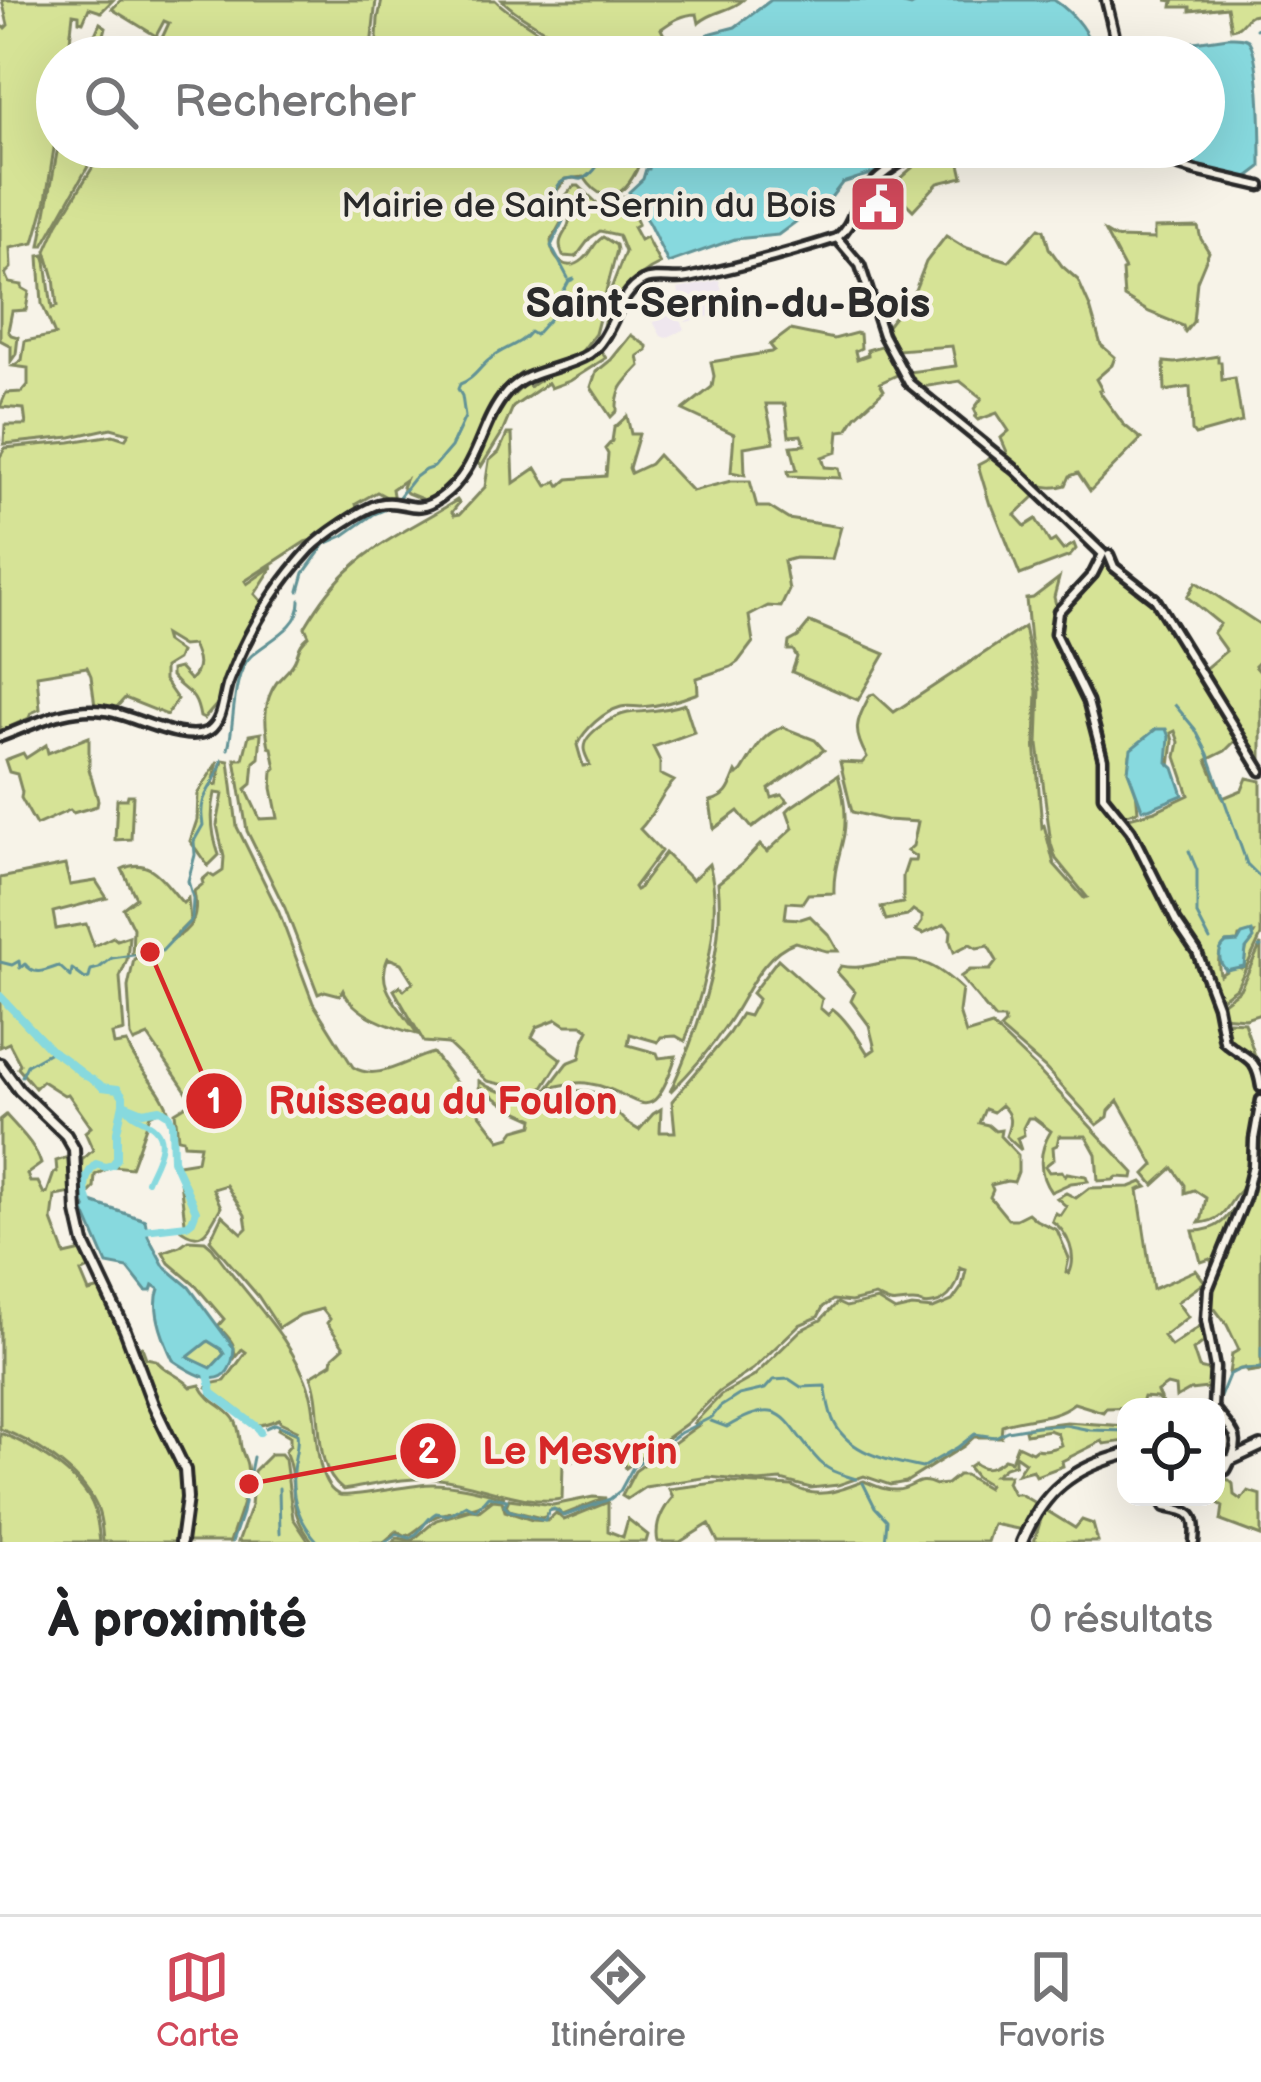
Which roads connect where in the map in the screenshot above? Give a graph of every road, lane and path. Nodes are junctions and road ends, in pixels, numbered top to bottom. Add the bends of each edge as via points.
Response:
1 (1106, 0) edge
2 (1113, 36) edge
3 (895, 168) edge
4 (1186, 168) edge
5 (1261, 186) edge
6 (837, 238) junction
7 (1106, 555) junction
8 (0, 737) edge
9 (1261, 771) edge
10 (0, 1064) edge
11 (1261, 1088) edge
12 (1261, 1100) edge
13 (1214, 1398) edge
14 (1225, 1424) edge
15 (1261, 1446) edge
16 (1117, 1458) edge
17 (1225, 1460) edge
18 (1231, 1460) junction
19 (1225, 1470) edge
20 (1164, 1506) edge
21 (181, 1542) edge
22 (1022, 1542) edge
23 (1194, 1542) edge

1 - 2 street
3 - 6 street via 875,181
4 - 5 street
6 - 7 street via 861,268 909,383
6 - 8 street via 737,267 640,283 592,352 508,391 464,476 439,500 416,513 389,504 369,509 323,538 259,617 208,731 179,733 80,710
7 - 9 street via 1160,608
7 - 11 street via 1058,612 1054,634 1088,702 1103,796 1197,952 1224,1042 1251,1058
10 - 21 main road via 71,1143 84,1244 184,1470
12 - 13 street via 1245,1198 1208,1289
14 - 18 street via 1238,1442
15 - 18 main road
16 - 22 main road via 1054,1489
17 - 18 main road
18 - 19 street
20 - 23 street via 1190,1513

